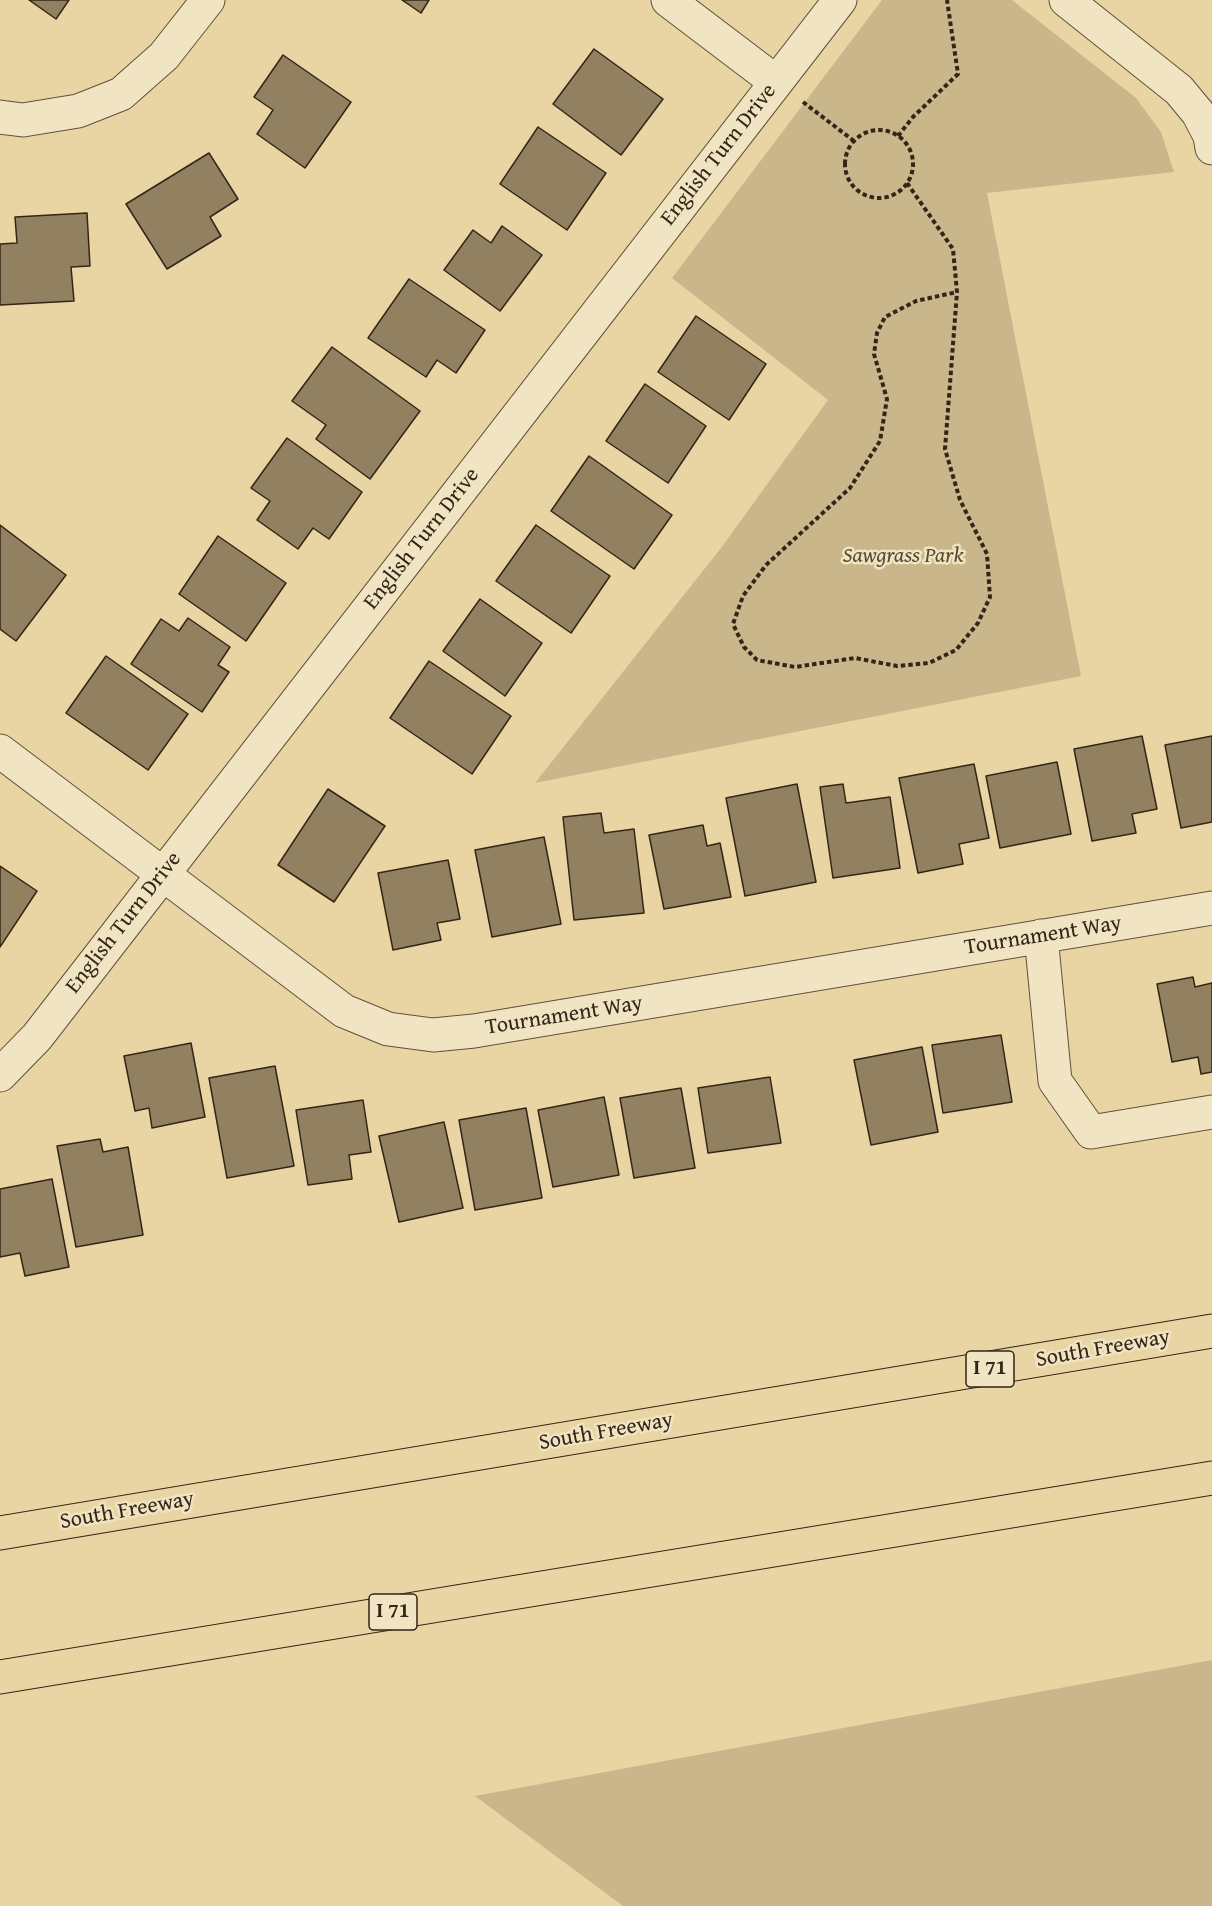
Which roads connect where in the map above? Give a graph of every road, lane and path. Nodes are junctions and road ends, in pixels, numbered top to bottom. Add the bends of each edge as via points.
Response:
1 (208, 0) edge
2 (668, 0) edge
3 (840, 0) edge
4 (947, 0) edge
5 (1066, 0) edge
6 (776, 82) junction
7 (0, 117) edge
8 (898, 136) junction
9 (854, 141) junction
10 (1212, 148) edge
11 (907, 183) junction
12 (957, 292) junction
13 (0, 751) edge
14 (162, 874) junction
15 (1212, 908) edge
16 (1041, 936) junction
17 (0, 1075) edge
18 (1212, 1112) edge
19 (1212, 1331) edge
20 (1212, 1478) edge
21 (0, 1533) edge
22 (0, 1677) edge

1 - 7 street via 164,56 121,94 78,111 23,120
2 - 6 street
3 - 6 street, English Turn Drive
4 - 8 path via 958,74
5 - 10 street via 1179,90 1198,113
6 - 9 path
6 - 14 street, English Turn Drive
8 - 9 path via 870,131
8 - 11 path via 906,143 913,163
9 - 11 path via 845,161 850,182 858,191 868,196 889,196
11 - 12 path via 953,249
12 - 12 path via 945,449 960,500 987,554 990,597 978,623 956,650 928,663 897,666 855,658 795,667 757,660 744,647 732,624 743,596 766,565 850,488 880,441 887,399 874,354 877,333 885,317 916,301
13 - 14 street, Tournament Way
14 - 16 street, Tournament Way via 344,1011 388,1029 433,1035
14 - 17 street, English Turn Drive via 37,1037
15 - 16 street, Tournament Way
16 - 18 street via 1055,1082 1091,1132
19 - 21 highway, South Freeway / I 71
20 - 22 highway, I 71

